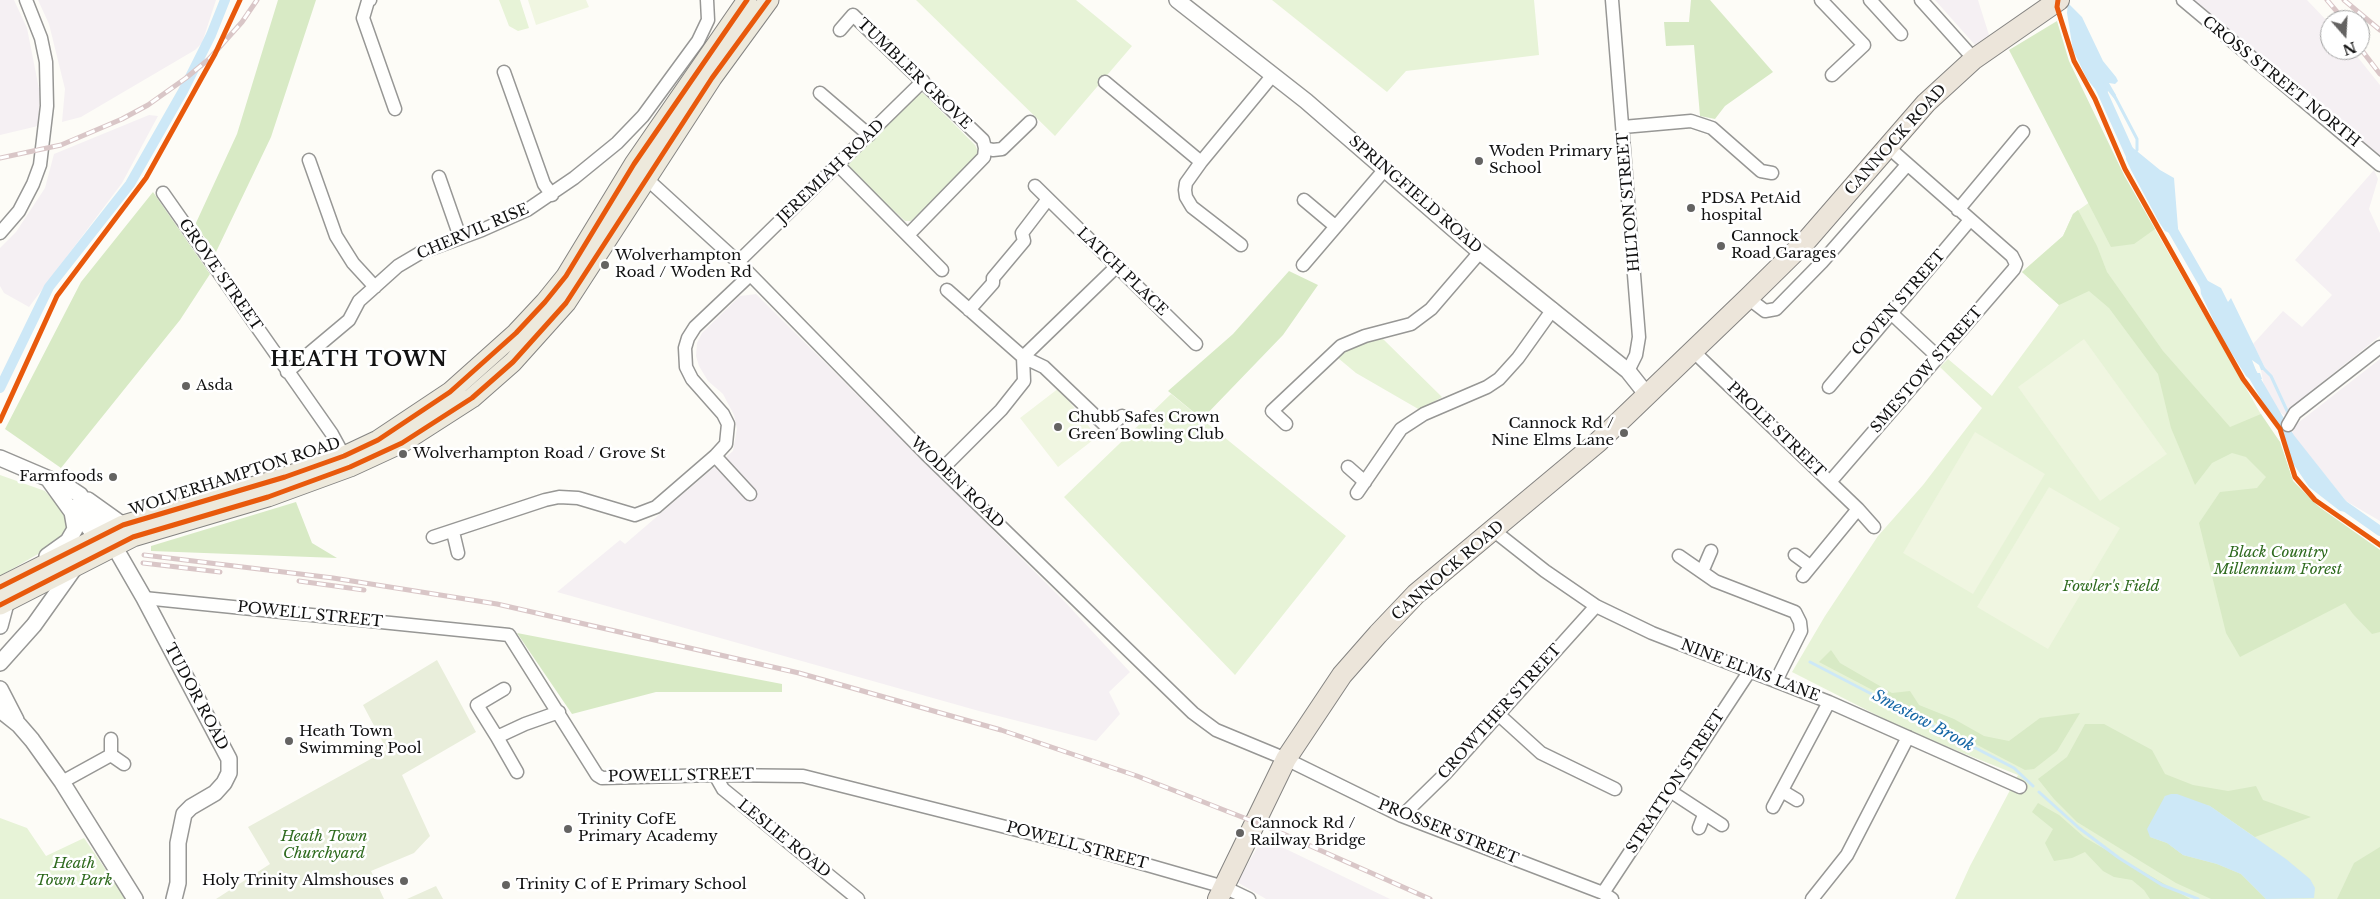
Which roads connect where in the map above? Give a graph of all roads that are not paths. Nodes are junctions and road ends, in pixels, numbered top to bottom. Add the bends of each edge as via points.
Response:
1 (26, 0) edge
2 (370, 0) edge
3 (707, 0) edge
4 (746, 0) edge
5 (769, 0) edge
6 (1178, 0) edge
7 (1612, 0) edge
8 (1821, 0) edge
9 (1870, 0) edge
10 (1921, 0) edge
11 (2059, 0) edge
12 (2182, 0) edge
13 (840, 30) dead end
14 (1901, 34) dead end
15 (1974, 59) junction
16 (504, 72) dead end
17 (1832, 75) dead end
18 (1272, 76) junction
19 (923, 81) junction
20 (1105, 82) dead end
21 (820, 93) dead end
22 (395, 109) dead end
23 (1030, 122) dead end
24 (1623, 127) junction
25 (2023, 132) dead end
26 (869, 135) junction
27 (1888, 147) junction
28 (985, 148) junction
29 (309, 160) dead end
30 (1201, 162) junction
31 (634, 164) junction
32 (1907, 165) junction
33 (2380, 165) edge
34 (838, 166) junction
35 (1386, 168) junction
36 (1772, 173) dead end
37 (439, 177) dead end
38 (647, 179) junction
39 (1035, 186) dead end
40 (163, 193) dead end
41 (552, 194) junction
42 (1048, 199) junction
43 (1304, 200) dead end
44 (1958, 210) junction
45 (1970, 220) junction
46 (1335, 226) junction
47 (0, 233) edge
48 (908, 234) junction
49 (460, 237) junction
50 (1241, 245) dead end
51 (1480, 252) junction
52 (738, 262) junction
53 (1303, 265) dead end
54 (1116, 267) junction
55 (942, 270) dead end
56 (750, 275) junction
57 (375, 287) junction
58 (947, 290) dead end
59 (1748, 298) junction
60 (1553, 309) junction
61 (969, 310) junction
62 (1891, 313) junction
63 (1196, 344) dead end
64 (2380, 347) edge
65 (1693, 351) junction
66 (1938, 357) junction
67 (1023, 358) junction
68 (1628, 371) junction
69 (287, 372) junction
70 (1829, 387) dead end
71 (1647, 395) junction
72 (1122, 416) dead end
73 (1286, 424) dead end
74 (2288, 425) dead end
75 (715, 456) junction
76 (0, 458) edge
77 (347, 462) junction
78 (1348, 467) dead end
79 (942, 469) junction
80 (48, 479) junction
81 (1365, 482) junction
82 (1830, 482) junction
83 (60, 493) junction
84 (1357, 493) dead end
85 (750, 494) dead end
86 (1858, 510) junction
87 (1874, 526) dead end
88 (1493, 530) junction
89 (453, 532) junction
90 (110, 535) junction
91 (433, 537) dead end
92 (1711, 551) dead end
93 (458, 552) dead end
94 (1795, 555) dead end
95 (1679, 556) dead end
96 (78, 564) junction
97 (1702, 572) junction
98 (44, 583) junction
99 (9, 590) edge
100 (144, 598) junction
101 (49, 605) junction
102 (1596, 606) junction
103 (34, 625) junction
104 (0, 626) edge
105 (0, 650) edge
106 (0, 664) edge
107 (1749, 672) junction
108 (1776, 681) junction
109 (0, 689) edge
110 (504, 689) dead end
111 (1829, 702) junction
112 (0, 710) edge
113 (558, 712) junction
114 (1498, 714) junction
115 (19, 725) junction
116 (497, 737) junction
117 (1908, 737) junction
118 (111, 739) dead end
119 (111, 755) junction
120 (1286, 759) junction
121 (124, 764) dead end
122 (517, 772) dead end
123 (715, 775) junction
124 (62, 782) junction
125 (2020, 787) dead end
126 (1615, 789) dead end
127 (1670, 791) junction
128 (1782, 791) junction
129 (1797, 800) dead end
130 (1773, 807) dead end
131 (1704, 814) junction
132 (1402, 816) junction
133 (1722, 825) dead end
134 (1699, 828) dead end
135 (178, 883) junction
136 (1221, 893) edge
137 (1608, 896) edge
138 (136, 898) edge
139 (166, 899) edge
140 (174, 899) edge
141 (858, 899) edge
142 (1249, 899) edge
143 (1812, 899) edge

1 - 47 street via 41,38 46,62 47,106 40,165 33,184 19,211
2 - 22 street via 364,18
3 - 41 street, CHERVIL RISE via 708,20 698,41 643,116 603,155
4 - 31 main road, WOLVERHAMPTON ROAD
5 - 38 main road, WOLVERHAMPTON ROAD via 712,78
6 - 18 street, SPRINGFIELD ROAD
7 - 24 street, HILTON STREET
8 - 17 street via 1864,45
9 - 14 street
10 - 15 street
11 - 15 highway, CANNOCK ROAD
12 - 33 street, CROSS STREET NORTH
13 - 19 street, TUMBLER GROVE via 853,15
15 - 27 highway, CANNOCK ROAD via 1926,103
16 - 41 street via 544,184
18 - 30 street
18 - 35 street, SPRINGFIELD ROAD
19 - 26 street, JEREMIAH ROAD
19 - 28 street, TUMBLER GROVE via 983,140
20 - 30 street
21 - 26 street
23 - 28 street via 1002,149
24 - 36 street via 1691,121 1712,128 1761,171
24 - 68 street, HILTON STREET via 1640,337
25 - 44 street
26 - 34 street, JEREMIAH ROAD
27 - 32 street
27 - 59 highway, CANNOCK ROAD via 1807,240
28 - 48 street via 984,157
29 - 57 street via 336,236 353,263
30 - 50 street via 1186,183 1186,197 1192,207
31 - 38 main road
31 - 77 main road, WOLVERHAMPTON ROAD via 566,276 516,333 450,392
32 - 44 street
32 - 59 street, CANNOCK ROAD via 1776,309 1765,310
34 - 48 street
34 - 52 street, JEREMIAH ROAD
35 - 46 street
35 - 51 street, SPRINGFIELD ROAD
37 - 49 street
38 - 52 street, WODEN ROAD
38 - 77 main road, WOLVERHAMPTON ROAD via 566,303 513,362 472,398 440,420 402,442
39 - 42 street, LATCH PLACE
40 - 69 street, GROVE STREET
41 - 49 street, CHERVIL RISE via 527,210
42 - 54 street, LATCH PLACE
42 - 61 street via 1022,233 1024,241
43 - 46 street
44 - 45 street
45 - 62 street, COVEN STREET
45 - 66 street, SMESTOW STREET via 2012,256 2016,264
46 - 53 street
48 - 55 street
49 - 57 street, CHERVIL RISE via 420,253 398,266
51 - 60 street, SPRINGFIELD ROAD
51 - 73 street via 1431,309 1410,324 1341,346 1272,411
52 - 56 street, WODEN ROAD
54 - 63 street, LATCH PLACE
54 - 67 street
56 - 75 street via 695,327 685,348 686,367 692,379 728,424 726,444
56 - 79 street, WODEN ROAD
57 - 69 street, CHERVIL RISE via 359,301 348,320
58 - 61 street
59 - 65 highway, CANNOCK ROAD
60 - 68 street, SPRINGFIELD ROAD
60 - 81 street via 1518,358 1499,378 1424,414 1401,429
61 - 67 street
62 - 66 street
62 - 70 street, COVEN STREET
64 - 74 street via 2295,413
65 - 71 highway, CANNOCK ROAD
65 - 82 street, PROLE STREET
66 - 82 street, SMESTOW STREET
67 - 72 street via 1044,367 1108,428
67 - 79 street via 1024,381 1001,410
68 - 71 street, SPRINGFIELD ROAD
69 - 77 street, GROVE STREET via 332,434
71 - 88 highway, CANNOCK ROAD via 1598,442
75 - 85 street
75 - 89 street via 656,507 635,515 578,498 559,497
76 - 80 street
77 - 90 main road, WOLVERHAMPTON ROAD via 268,496 134,537
78 - 81 street
79 - 120 street, WODEN ROAD via 1193,713 1216,730
80 - 83 street
80 - 90 street via 80,495
81 - 84 street
82 - 86 street, PROLE STREET
83 - 90 street via 82,516
83 - 99 street via 72,512 75,529 68,541 36,563
86 - 87 street, PROLE STREET
86 - 94 street via 1806,571
88 - 102 street, NINE ELMS LANE
88 - 120 highway, CANNOCK ROAD via 1416,594 1378,634 1342,675
89 - 91 street
89 - 93 street
90 - 96 main road, WOLVERHAMPTON ROAD
90 - 99 main road
90 - 100 street, TUDOR ROAD
92 - 97 street
95 - 97 street
96 - 98 main road, WOLVERHAMPTON ROAD
96 - 101 street, WOLVERHAMPTON ROAD
97 - 108 street via 1715,581 1795,612 1801,631
98 - 99 main road, WOLVERHAMPTON ROAD
98 - 101 street via 49,590
99 - 104 street
100 - 113 street, POWELL STREET via 510,635
100 - 135 street, TUDOR ROAD via 228,759 229,773 224,783 184,814 178,843
101 - 103 street, WOLVERHAMPTON ROAD
102 - 107 street, NINE ELMS LANE via 1652,633
102 - 114 street, CROWTHER STREET
103 - 105 street
103 - 106 street, WOLVERHAMPTON ROAD
107 - 108 street, NINE ELMS LANE
107 - 127 street, STRATTON STREET
108 - 111 street, NINE ELMS LANE
109 - 115 street
110 - 116 street via 477,705
111 - 117 street, NINE ELMS LANE
111 - 128 street
112 - 115 street
113 - 116 street
113 - 123 street, POWELL STREET via 597,776
114 - 126 street via 1541,753
114 - 132 street, CROWTHER STREET via 1445,774
115 - 124 street
116 - 122 street
117 - 125 street, NINE ELMS LANE
117 - 143 street via 1847,855
118 - 119 street
119 - 121 street
119 - 124 street
120 - 132 street, PROSSER STREET
120 - 136 highway, CANNOCK ROAD
123 - 136 street, POWELL STREET via 803,776 1081,846
123 - 141 street, LESLIE ROAD via 723,789
124 - 138 street
127 - 131 street
127 - 137 street, STRATTON STREET
128 - 129 street
128 - 130 street
131 - 133 street
131 - 134 street
132 - 137 street, PROSSER STREET
135 - 139 street
135 - 140 street, TUDOR ROAD
136 - 142 street, POWELL STREET

